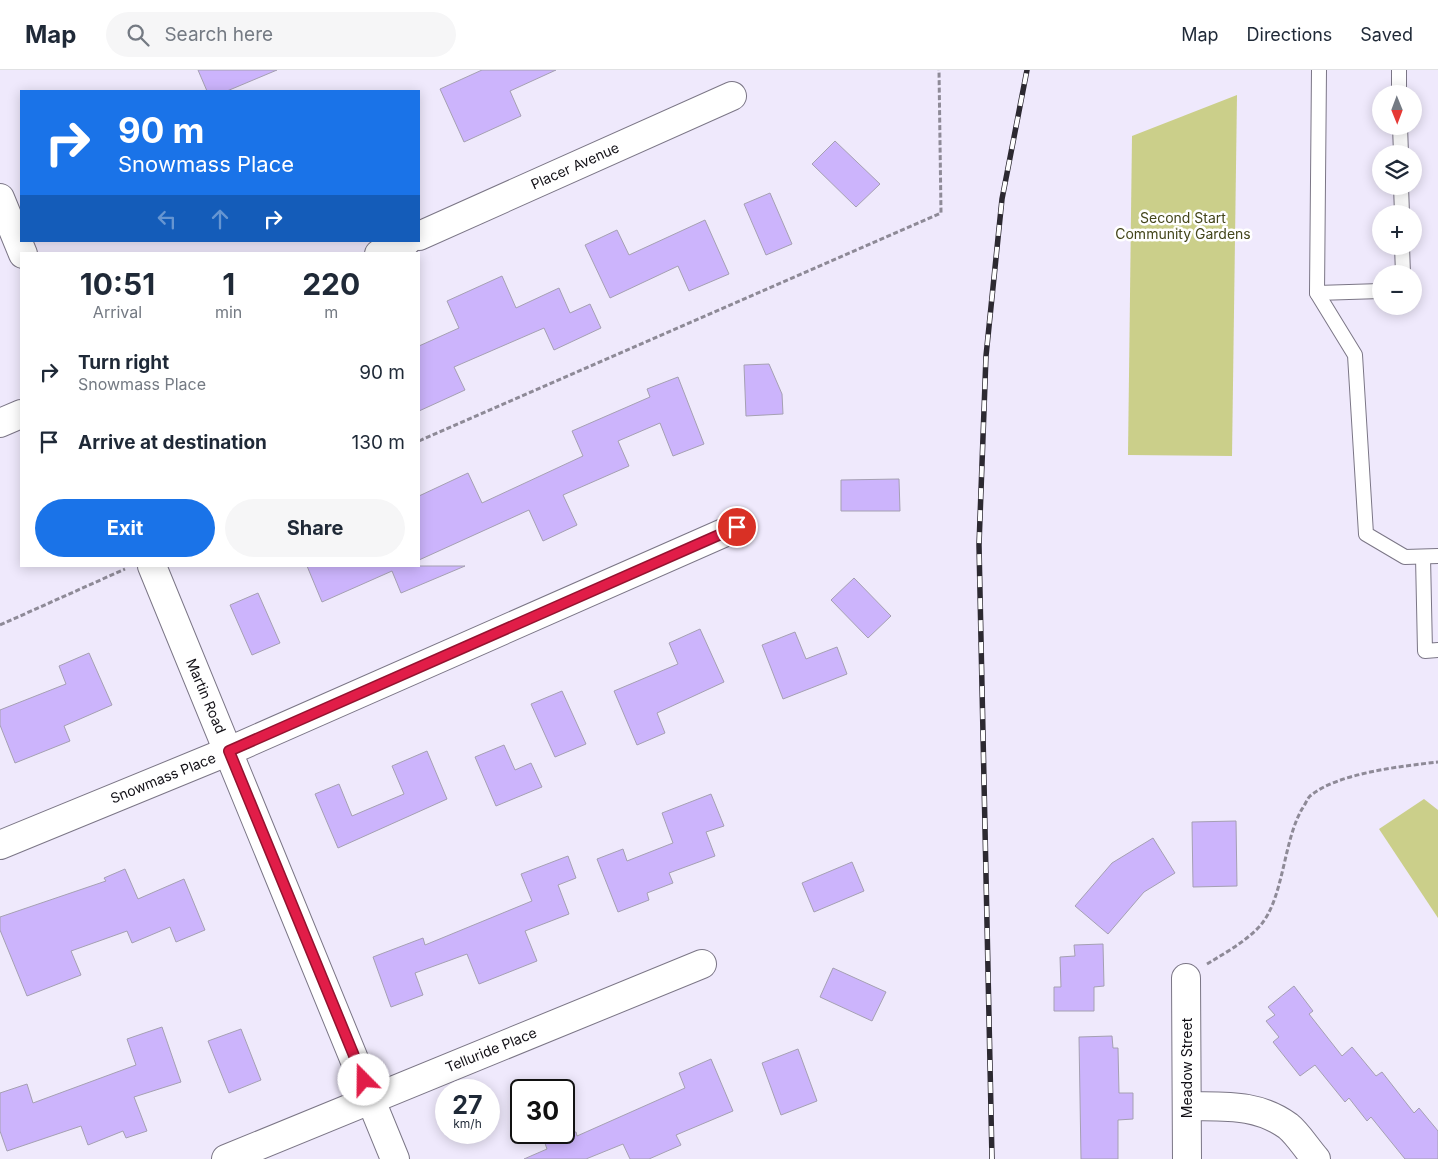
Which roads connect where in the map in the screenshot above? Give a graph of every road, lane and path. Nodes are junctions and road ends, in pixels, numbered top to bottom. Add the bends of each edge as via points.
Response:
1 (939, 70) edge
2 (1319, 70) edge
3 (1399, 70) edge
4 (1399, 85) edge
5 (732, 96) dead end
6 (0, 198) edge
7 (420, 236) edge
8 (405, 242) edge
9 (22, 252) edge
10 (384, 252) edge
11 (1372, 290) edge
12 (1317, 293) junction
13 (20, 414) edge
14 (0, 424) edge
15 (420, 441) edge
16 (737, 527) dead end
17 (1438, 556) edge
18 (1423, 557) junction
19 (130, 567) edge
20 (152, 567) edge
21 (0, 625) edge
22 (1438, 650) edge
23 (229, 751) junction
24 (1438, 762) edge
25 (0, 845) edge
26 (702, 964) dead end
27 (1186, 978) joint
28 (371, 1098) junction
29 (1186, 1106) junction
30 (226, 1159) edge
31 (395, 1159) edge
32 (1187, 1159) edge
33 (1316, 1159) edge

1 - 15 path via 941,213
2 - 12 lane
3 - 4 lane
5 - 7 street, Placer Avenue
6 - 9 street
8 - 10 street
11 - 12 lane
12 - 18 lane via 1355,354 1366,534 1405,558
13 - 14 street
16 - 23 street, Snowmass Place
17 - 18 lane
18 - 22 lane via 1425,651
19 - 21 path
20 - 23 street, Martin Road
23 - 25 street, Snowmass Place
23 - 28 street, Martin Road
24 - 27 path via 1406,765 1336,781 1309,796 1297,818 1273,902 1260,925 1242,942
26 - 28 street, Telluride Place
27 - 29 street, Meadow Street
28 - 30 street, Telluride Place
28 - 31 street, Martin Road
29 - 32 street, Meadow Street
29 - 33 street via 1245,1107 1261,1111 1289,1127

